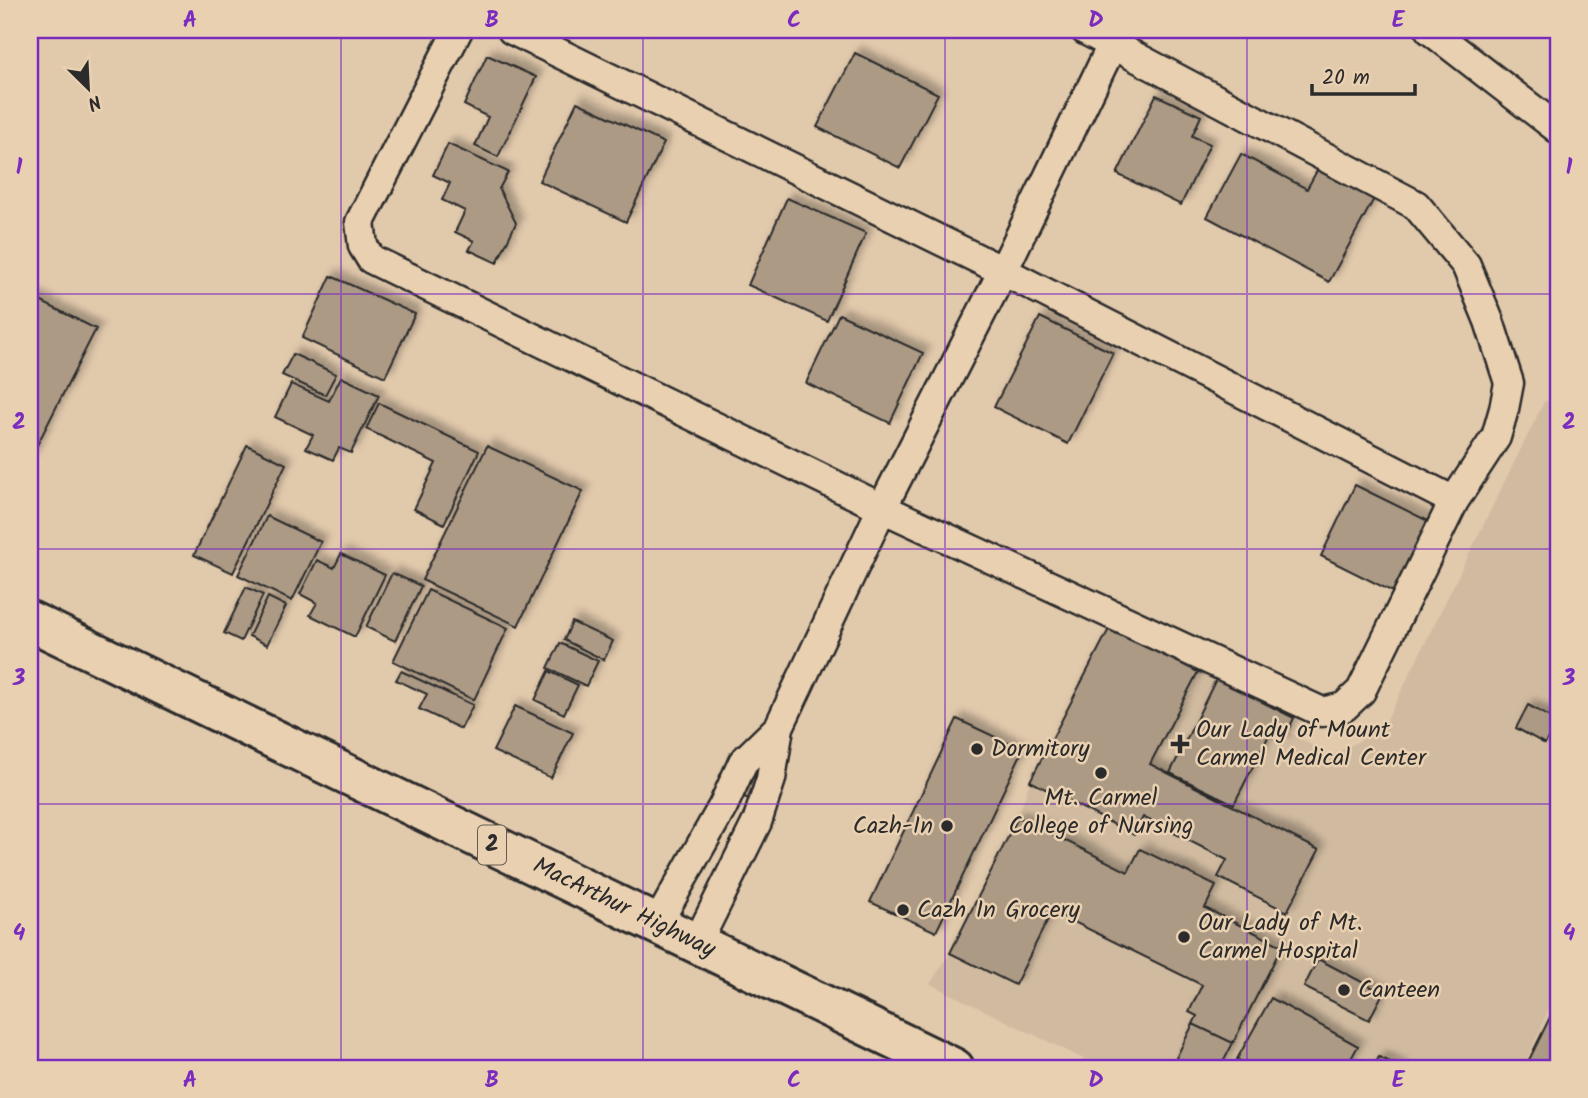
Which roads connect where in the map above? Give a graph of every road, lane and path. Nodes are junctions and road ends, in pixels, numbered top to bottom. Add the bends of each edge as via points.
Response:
1 (458, 30) edge
2 (512, 30) edge
3 (1085, 30) edge
4 (1430, 30) edge
5 (1113, 43) junction
6 (1558, 129) edge
7 (1003, 271) junction
8 (1454, 501) junction
9 (881, 508) junction
10 (30, 621) edge
11 (779, 727) junction
12 (723, 806) junction
13 (757, 822) junction
14 (657, 924) junction
15 (697, 943) junction
16 (954, 1068) edge

1 - 9 street via 360,222 363,246 371,259
2 - 7 street
3 - 5 street
4 - 6 street
5 - 7 street
5 - 8 street via 1416,205 1466,265 1509,383 1496,437
7 - 8 street
7 - 9 street
8 - 9 street via 1361,691 1344,707 1322,712
9 - 11 street
10 - 14 highway, MacArthur Highway / 2
11 - 12 street via 743,762
11 - 13 street via 771,779
12 - 13 street
12 - 14 street
13 - 15 street
14 - 15 highway, MacArthur Highway / 2
15 - 16 highway, MacArthur Highway / 2

